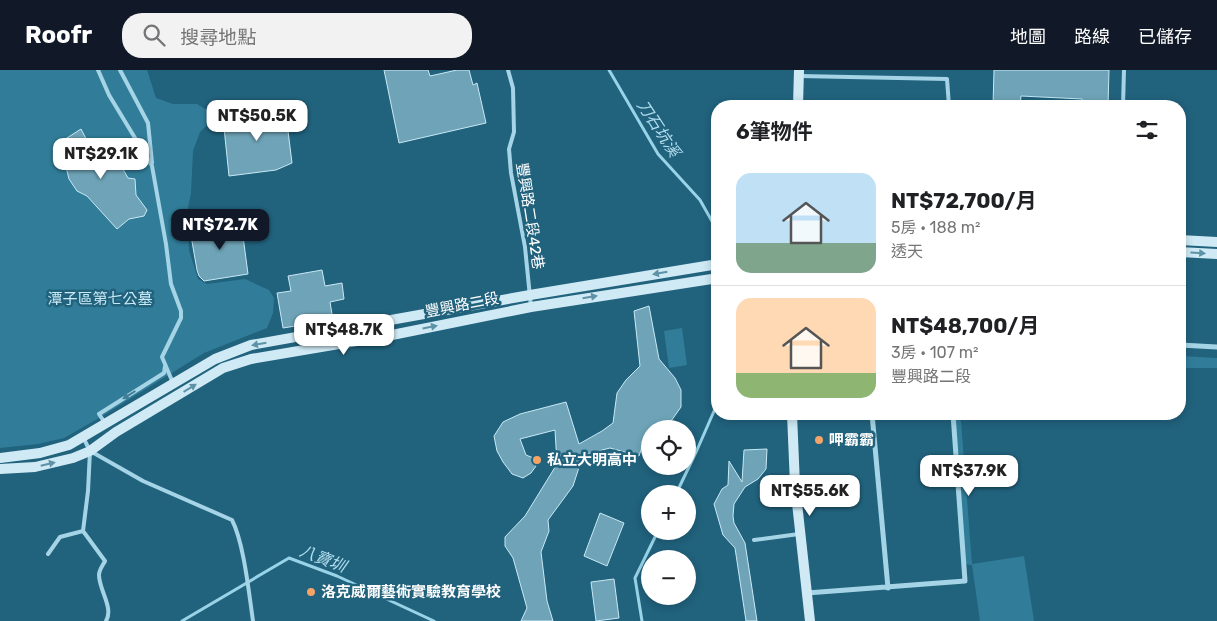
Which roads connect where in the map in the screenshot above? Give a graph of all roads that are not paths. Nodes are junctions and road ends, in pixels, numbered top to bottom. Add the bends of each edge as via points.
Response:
1 (98, 70) edge
2 (120, 70) edge
3 (508, 70) edge
4 (1124, 70) edge
5 (799, 73) edge
6 (798, 100) edge
7 (949, 100) edge
8 (1123, 100) edge
9 (152, 166) junction
10 (1186, 240) edge
11 (1217, 242) edge
12 (1186, 252) edge
13 (1217, 254) edge
14 (711, 264) edge
15 (711, 278) edge
16 (530, 295) junction
17 (531, 307) junction
18 (1186, 345) edge
19 (1217, 347) edge
20 (165, 366) junction
21 (174, 384) junction
22 (792, 420) edge
23 (872, 420) edge
24 (952, 420) edge
25 (106, 424) junction
26 (84, 437) junction
27 (90, 451) junction
28 (0, 458) edge
29 (0, 469) edge
30 (83, 531) junction
31 (799, 534) junction
32 (754, 540) dead end
33 (48, 554) dead end
34 (888, 588) junction
35 (806, 593) junction
36 (106, 621) edge
37 (253, 621) edge
38 (810, 621) edge

1 - 9 lane via 109,95
2 - 9 lane via 148,123
3 - 16 lane, 豐興路二段42巷 via 513,88 514,123 509,149 510,173 525,247
4 - 8 lane
5 - 6 street
5 - 7 lane via 948,79
9 - 20 lane via 171,284 181,311 181,318 162,358
10 - 11 street
12 -> 13 street
14 -> 16 street, 豐興路二段
17 -> 15 street, 豐興路二段
16 - 17 lane, 豐興路二段42巷
16 -> 21 street, 豐興路二段 via 251,345 215,358
27 -> 17 street, 豐興路二段 via 224,368 251,359
18 - 19 street
20 - 21 lane
20 -> 25 lane via 164,373 99,414
21 - 25 street, 豐興路二段
22 - 31 street
23 - 34 street
24 - 34 street via 965,581
25 - 26 street, 豐興路二段
26 - 27 lane
26 - 28 street, 豐興路二段 via 40,453
29 -> 27 street, 豐興路二段 via 35,467
27 - 30 lane
27 - 37 lane via 143,481 232,520
30 - 33 lane via 60,537
30 - 36 lane via 105,561 99,573 101,590 109,610
31 - 32 lane
31 - 35 street
34 - 35 street
35 - 38 street

